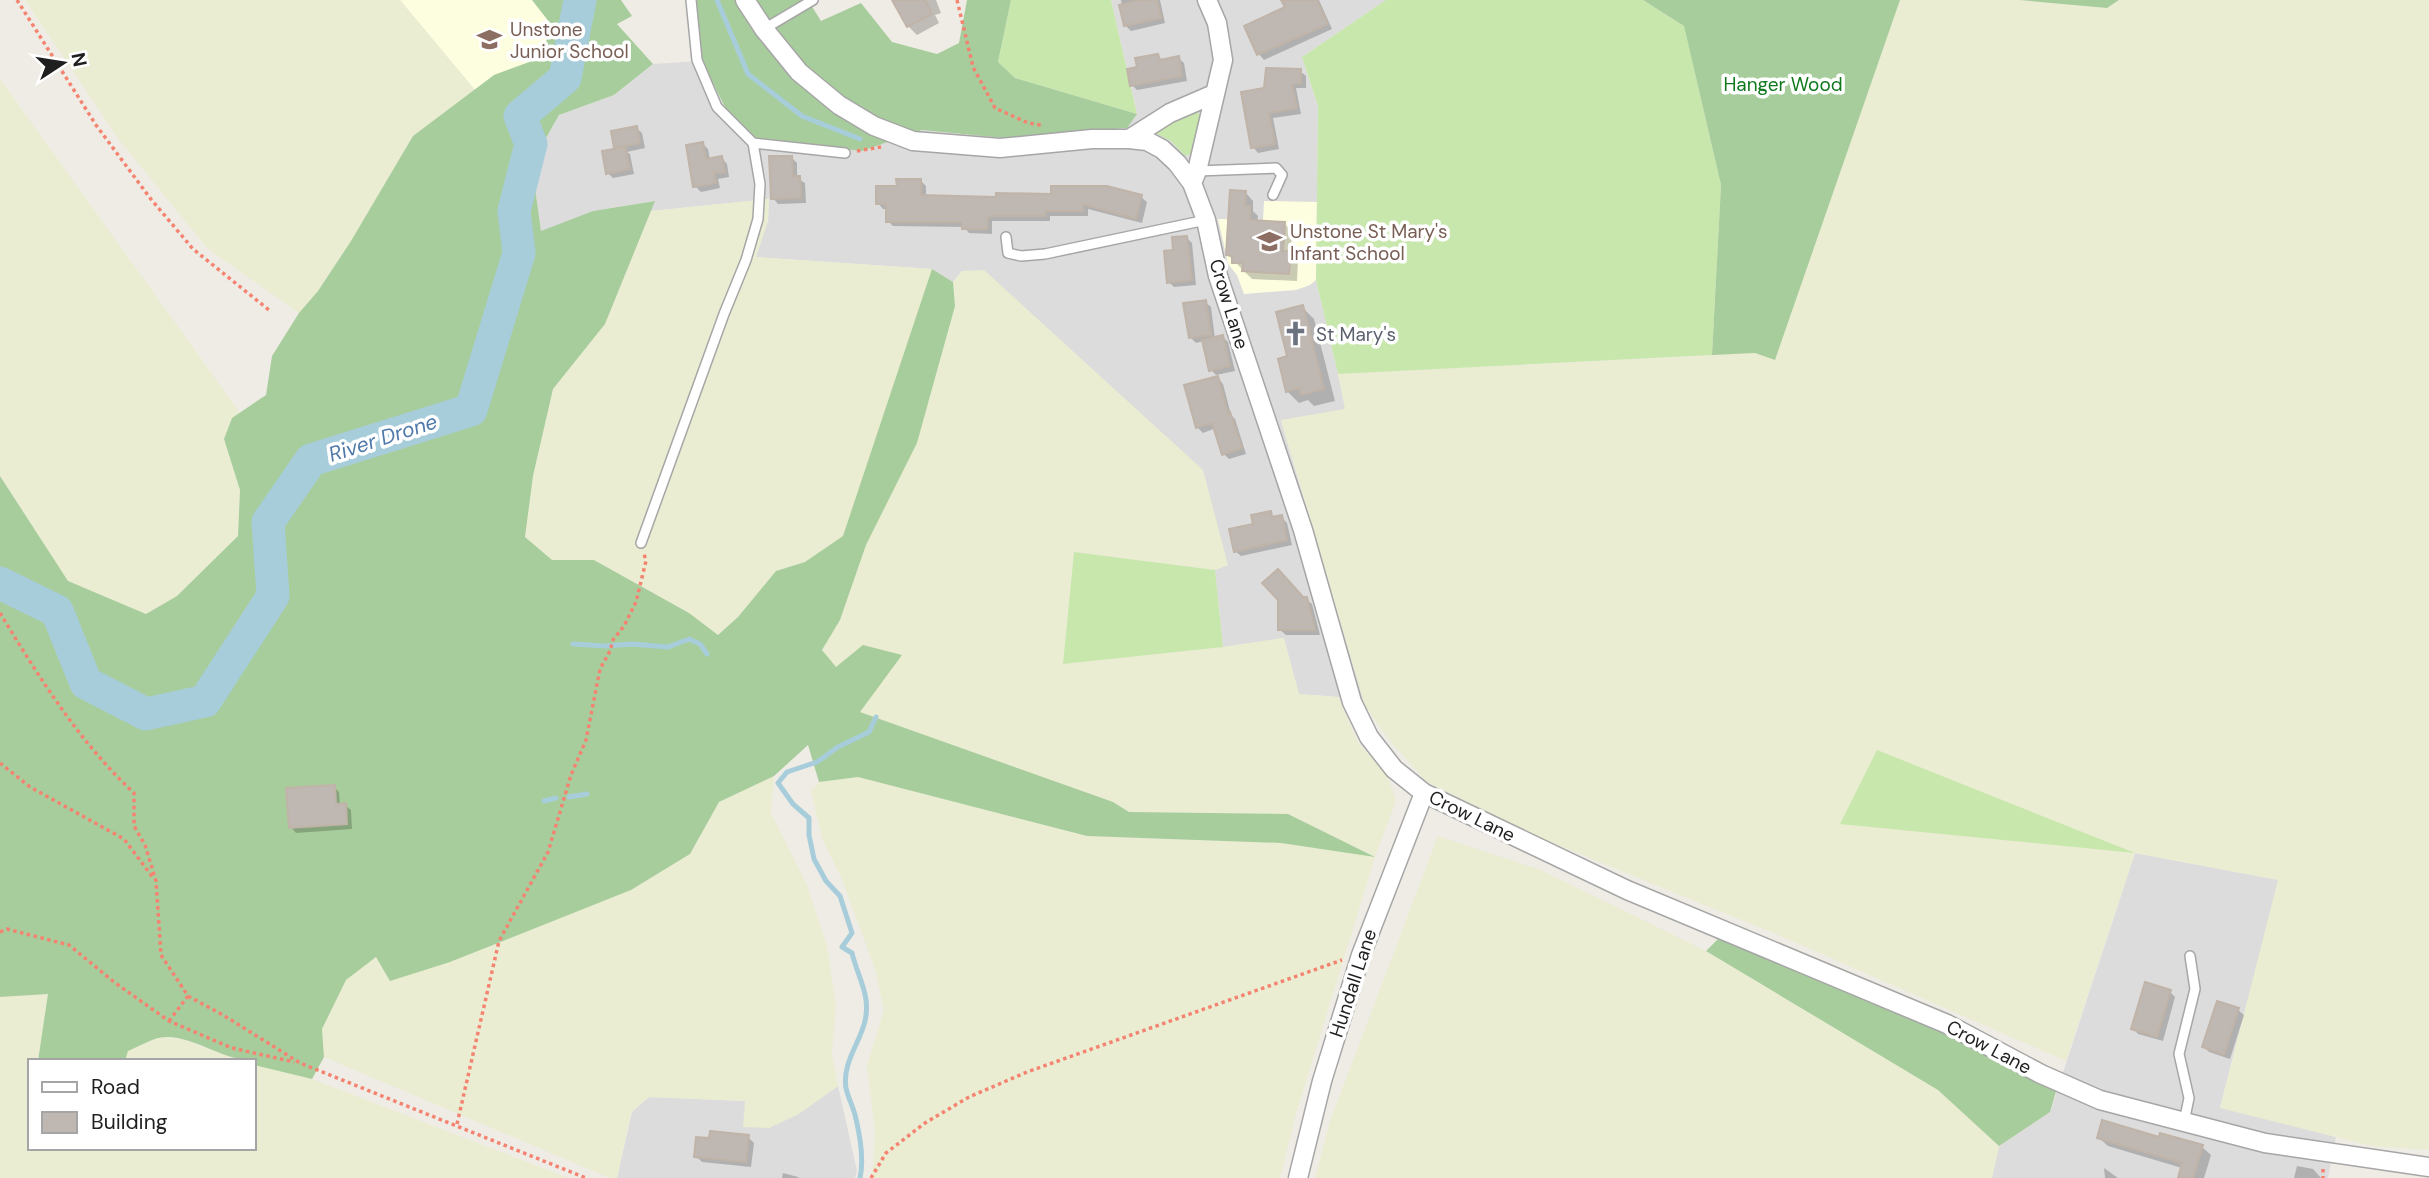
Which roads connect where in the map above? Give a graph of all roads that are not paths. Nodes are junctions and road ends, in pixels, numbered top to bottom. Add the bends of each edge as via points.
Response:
1 (691, 0) edge
2 (745, 0) edge
3 (813, 0) edge
4 (1207, 0) edge
5 (764, 29) junction
6 (1214, 94) junction
7 (1129, 139) junction
8 (753, 143) junction
9 (845, 153) dead end
10 (1194, 177) junction
11 (1273, 195) dead end
12 (1206, 220) junction
13 (1006, 237) dead end
14 (641, 543) road end
15 (1424, 793) junction
16 (2190, 956) dead end
17 (2184, 1122) junction
18 (2429, 1167) edge
19 (1298, 1178) edge

1 - 8 lane via 697,60 717,107
2 - 5 street, Crow Lane
3 - 5 lane
4 - 6 street via 1217,23 1223,60
5 - 7 street, Crow Lane via 799,72 839,105 874,126 913,141 1000,148
6 - 7 street via 1170,113
6 - 10 street
7 - 10 street, Crow Lane via 1162,149
8 - 9 lane
8 - 14 lane via 760,184 758,219
10 - 11 lane via 1276,168 1282,175
10 - 12 street, Crow Lane
12 - 13 lane via 1021,256 1008,253
12 - 15 street, Crow Lane via 1218,276 1303,530 1352,702 1369,737 1394,769
15 - 17 street, Crow Lane via 1627,890 1947,1024 2072,1089
15 - 19 street, Hundall Lane via 1361,955
16 - 17 lane via 2195,989 2179,1054 2189,1098
17 - 18 street, Crow Lane via 2264,1143

